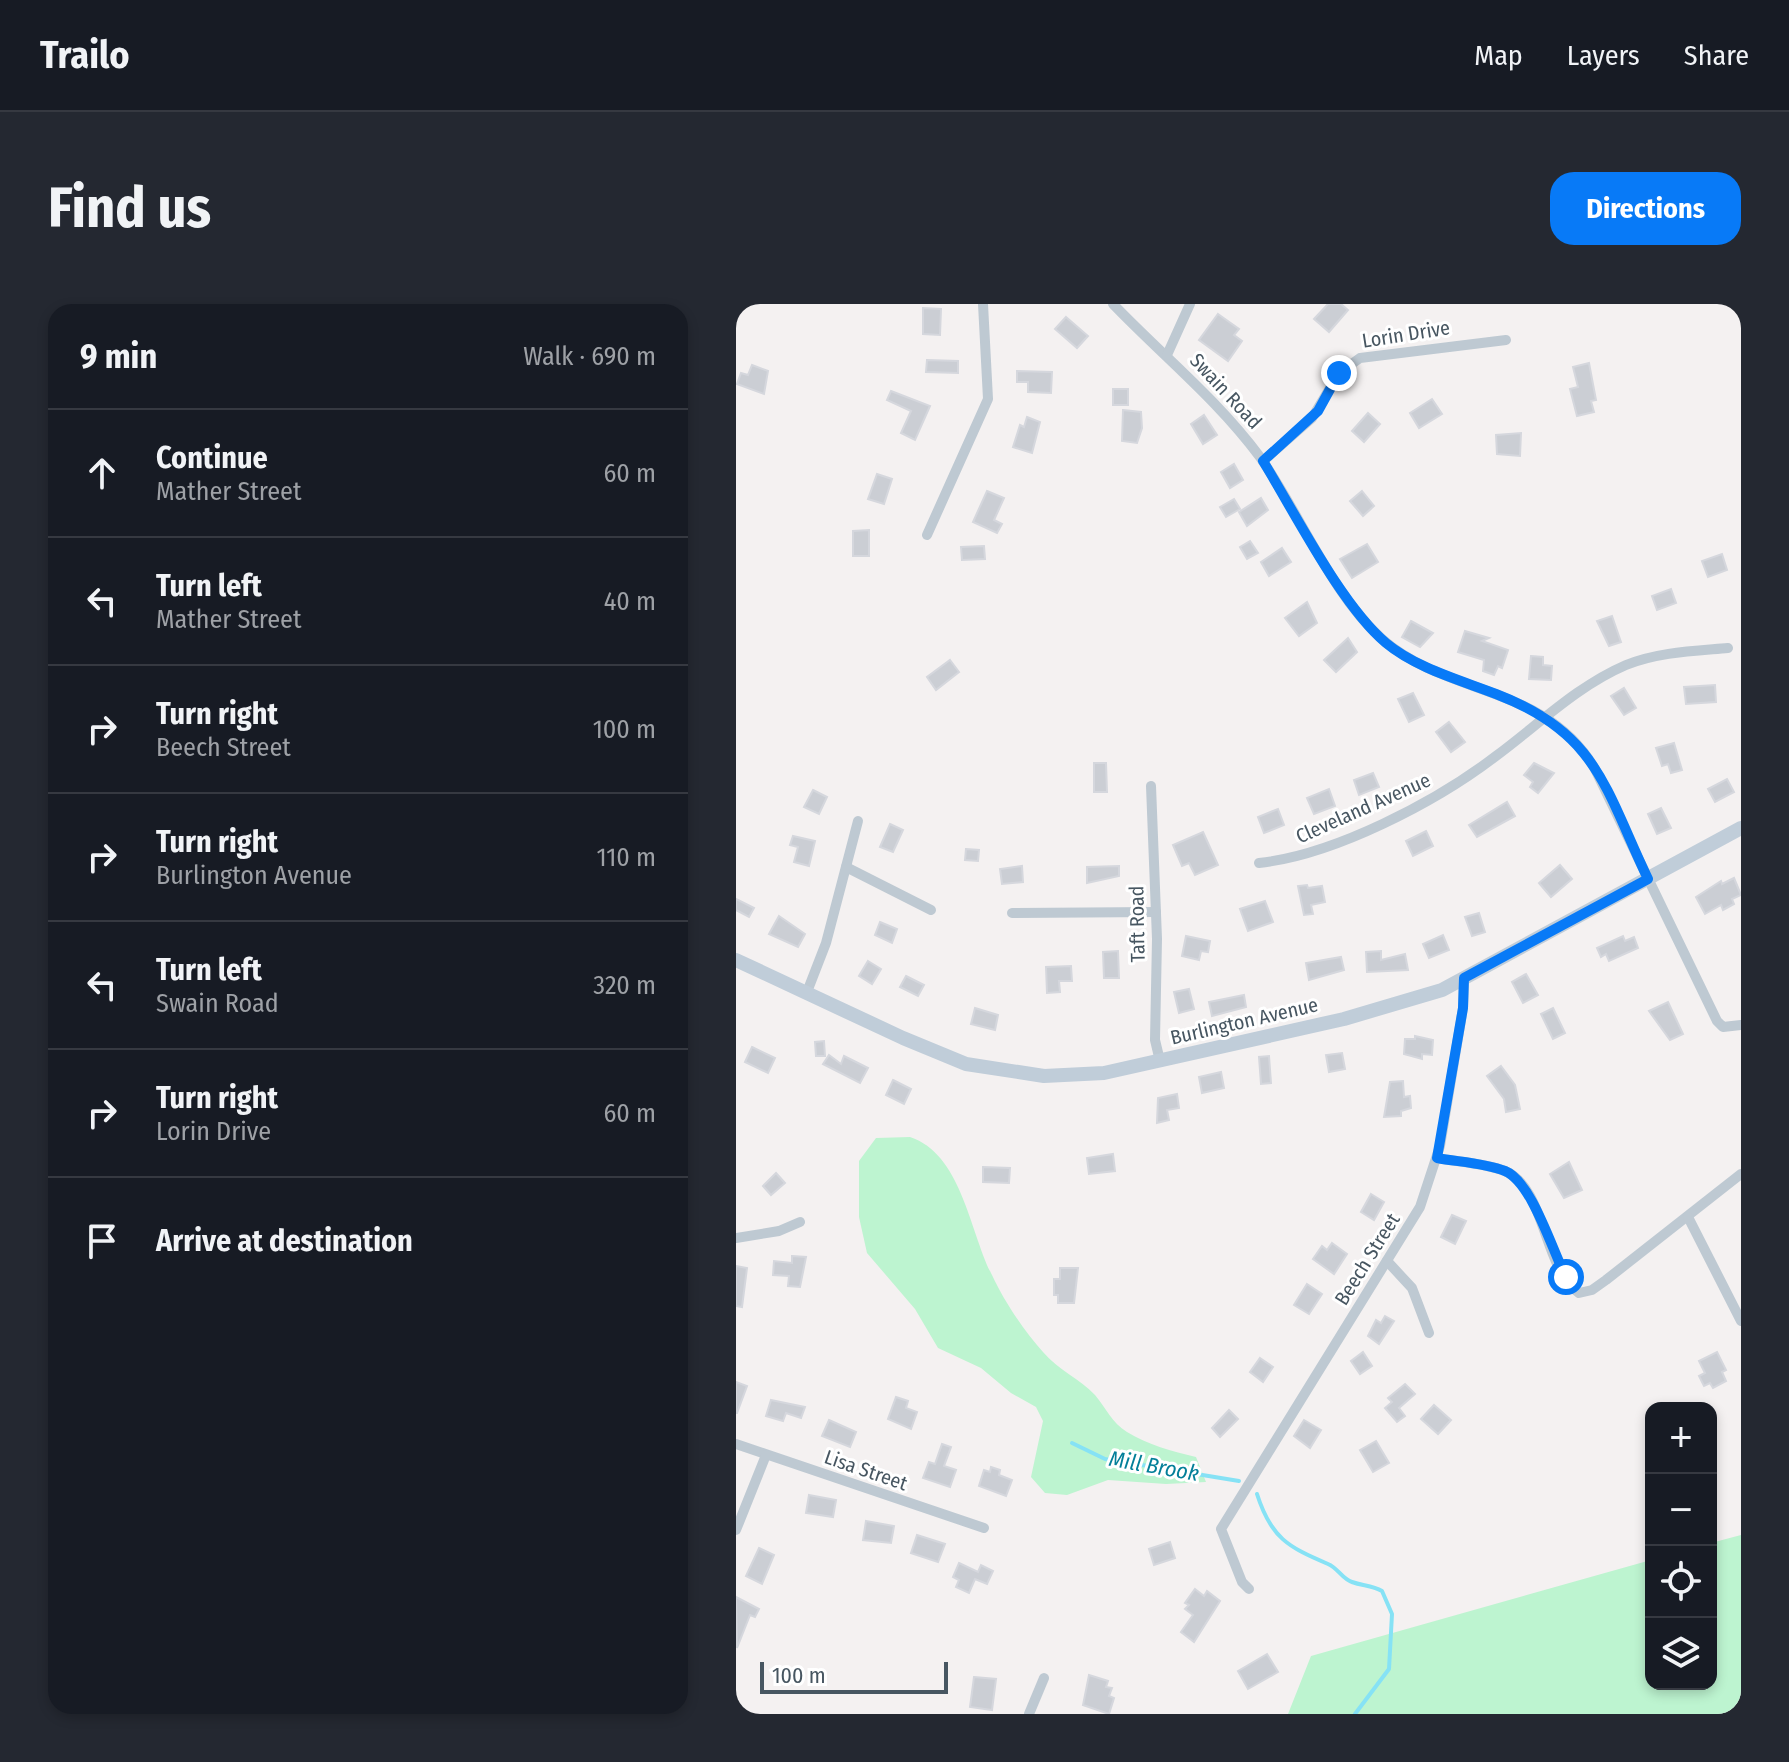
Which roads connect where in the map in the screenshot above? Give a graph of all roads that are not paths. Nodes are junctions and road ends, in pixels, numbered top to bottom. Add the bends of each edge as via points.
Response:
1 (983, 304) edge
2 (1113, 304) edge
3 (1190, 304) edge
4 (1506, 340) dead end
5 (1167, 355) junction
6 (1263, 461) junction
7 (927, 535) dead end
8 (1728, 648) dead end
9 (1546, 715) junction
10 (1151, 786) dead end
11 (858, 821) dead end
12 (1741, 828) edge
13 (1259, 863) dead end
14 (846, 867) junction
15 (1648, 879) junction
16 (931, 910) dead end
17 (1156, 912) junction
18 (1012, 913) dead end
19 (736, 960) edge
20 (1464, 978) junction
21 (807, 992) junction
22 (1741, 1025) edge
23 (1160, 1061) junction
24 (1437, 1158) junction
25 (1741, 1174) edge
26 (1688, 1217) junction
27 (800, 1222) dead end
28 (736, 1238) edge
29 (1387, 1261) junction
30 (1741, 1321) edge
31 (1429, 1333) dead end
32 (736, 1444) edge
33 (766, 1455) junction
34 (984, 1528) dead end
35 (736, 1530) edge
36 (1249, 1589) dead end
37 (1044, 1678) dead end
38 (1029, 1714) edge

1 - 7 street via 988,399
2 - 5 street, Swain Road
3 - 5 street
4 - 6 street, Lorin Drive via 1360,358 1339,373 1312,418
5 - 6 street, Swain Road via 1217,403
6 - 9 street, Swain Road via 1344,593 1380,638 1415,661
8 - 9 street, Cleveland Avenue via 1631,663
9 - 13 street, Cleveland Avenue via 1495,758 1435,797 1295,857
9 - 15 street, Swain Road via 1587,755
10 - 17 street, Taft Road
11 - 14 street
12 - 15 main road, Burlington Avenue
14 - 16 street
14 - 21 street
15 - 20 main road, Burlington Avenue
15 - 22 street, Swain Road via 1717,1021 1723,1027
17 - 18 street
17 - 23 street, Taft Road via 1155,1040
19 - 21 main road, Burlington Avenue
20 - 23 main road, Burlington Avenue via 1411,1001
20 - 24 street, Beech Street
21 - 23 main road, Burlington Avenue via 940,1054 989,1069 1066,1076
24 - 26 street via 1516,1178 1579,1293 1592,1290
24 - 29 street, Beech Street via 1420,1207
25 - 26 street
26 - 30 street
27 - 28 street
29 - 31 street via 1412,1288
29 - 36 street, Beech Street via 1221,1529
32 - 33 street, Lisa Street
33 - 34 street, Lisa Street
33 - 35 street
37 - 38 street

